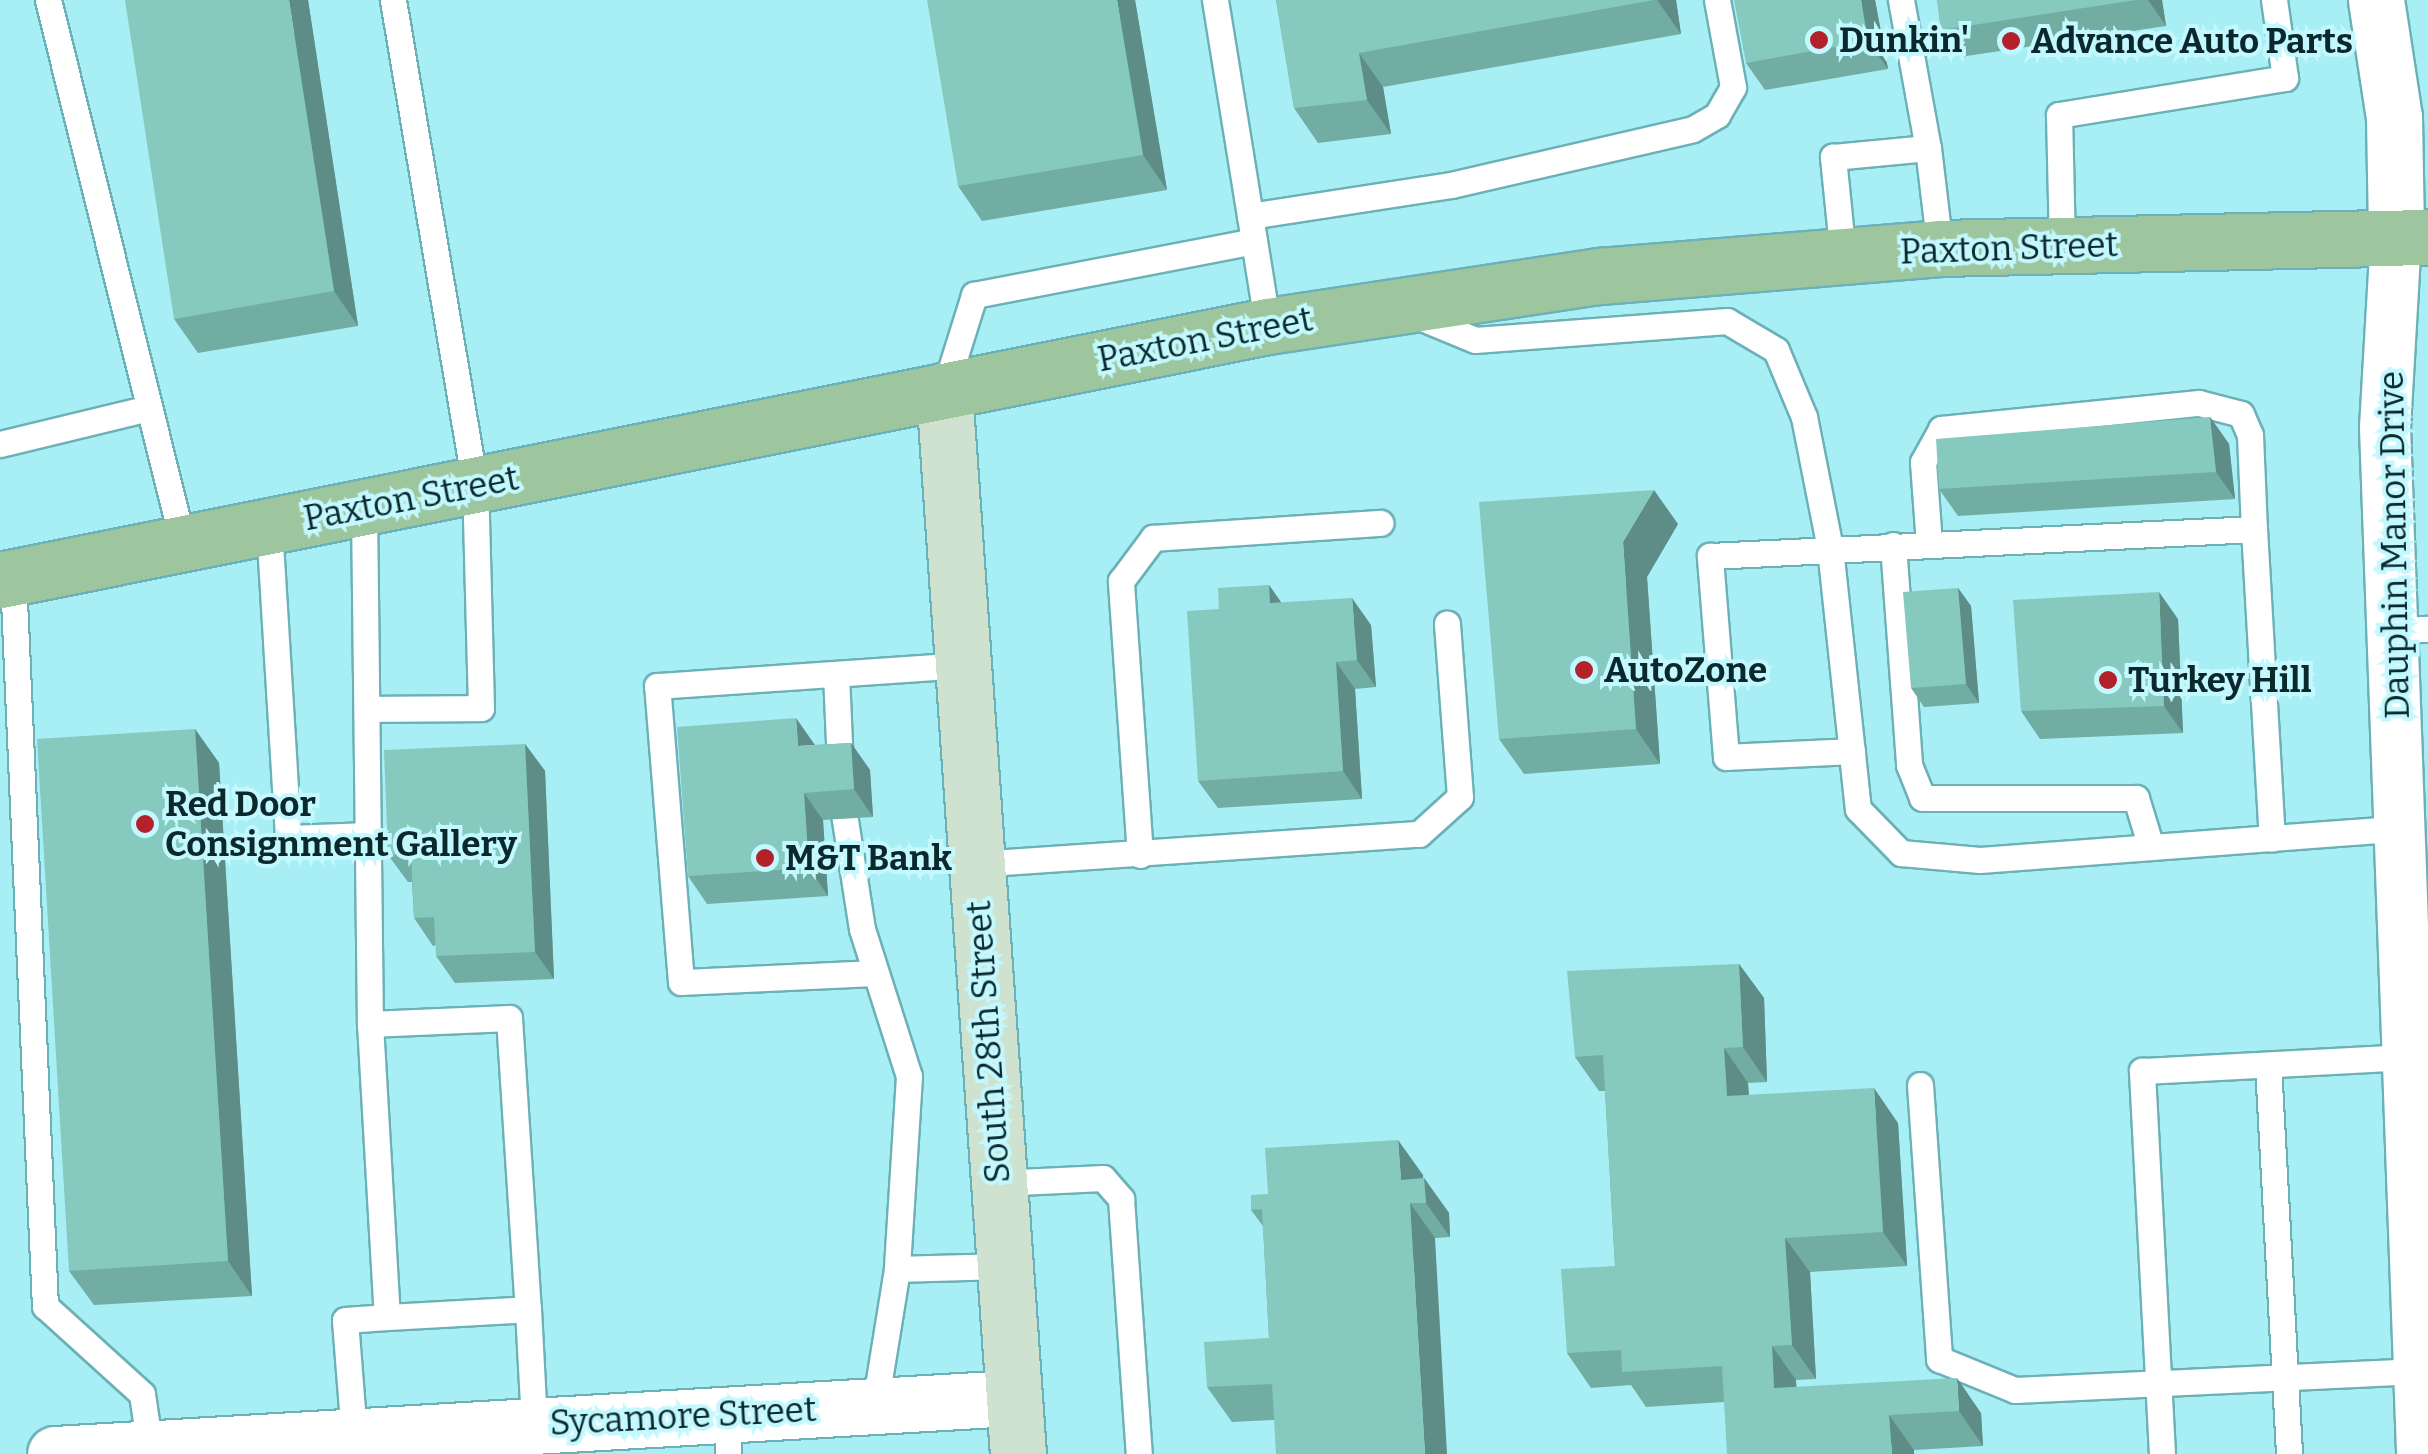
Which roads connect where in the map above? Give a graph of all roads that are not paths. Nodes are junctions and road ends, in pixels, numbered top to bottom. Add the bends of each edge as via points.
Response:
1 (48, 0) edge
2 (393, 0) edge
3 (1215, 0) edge
4 (1716, 0) edge
5 (1901, 0) edge
6 (2274, 0) edge
7 (2376, 0) edge
8 (1928, 148) junction
9 (1252, 229) junction
10 (2412, 237) edge
11 (2062, 246) junction
12 (1940, 248) junction
13 (1843, 256) junction
14 (1394, 306) junction
15 (1268, 326) junction
16 (944, 391) junction
17 (150, 408) junction
18 (0, 444) edge
19 (476, 484) junction
20 (364, 506) junction
21 (1381, 523) dead end
22 (269, 526) junction
23 (2254, 529) junction
24 (183, 543) junction
25 (1929, 544) junction
26 (1893, 545) junction
27 (1830, 548) junction
28 (4, 571) edge
29 (1447, 623) dead end
30 (2411, 630) edge
31 (962, 665) junction
32 (836, 674) junction
33 (370, 709) junction
34 (1852, 751) junction
35 (840, 766) edge
36 (844, 814) edge
37 (2403, 828) junction
38 (370, 835) junction
39 (2272, 838) junction
40 (2151, 847) junction
41 (1140, 855) junction
42 (976, 864) junction
43 (873, 973) junction
44 (370, 1024) junction
45 (2410, 1058) junction
46 (2268, 1065) junction
47 (1920, 1084) dead end
48 (998, 1183) junction
49 (1002, 1266) junction
50 (898, 1270) junction
51 (528, 1310) junction
52 (388, 1317) junction
53 (2420, 1370) junction
54 (2284, 1377) junction
55 (2156, 1384) junction
56 (1012, 1398) junction
57 (875, 1405) junction
58 (534, 1424) junction
59 (728, 1434) edge
60 (354, 1435) junction
61 (464, 1441) edge
62 (150, 1448) junction
63 (55, 1454) edge
64 (1018, 1454) edge
65 (1138, 1454) edge
66 (2162, 1454) edge
67 (2289, 1454) edge
68 (2422, 1454) edge

1 - 17 lane
2 - 19 lane
3 - 9 lane
4 - 9 lane via 1733,87 1716,115 1693,129
5 - 8 lane
6 - 11 lane via 2285,78 2058,115
7 - 10 street
8 - 12 lane
8 - 13 lane via 1833,156
9 - 15 lane
9 - 16 lane via 974,295
10 - 11 main road, Paxton Street
10 - 30 street, Dauphin Manor Drive via 2385,428
11 - 12 main road, Paxton Street
12 - 13 main road, Paxton Street
13 - 14 main road, Paxton Street via 1600,276
14 - 15 main road, Paxton Street
14 - 27 lane via 1474,340 1727,321 1760,334 1792,371
15 - 16 main road, Paxton Street
16 - 19 main road, Paxton Street
16 - 31 main road, South 28th Street
17 - 18 lane
17 - 24 lane
19 - 20 main road, Paxton Street
19 - 33 lane via 481,708
20 - 22 main road, Paxton Street
20 - 33 lane
21 - 41 lane via 1153,538 1121,581
22 - 24 main road, Paxton Street
22 - 38 lane via 288,838
23 - 25 lane
23 - 25 lane via 2250,434 2240,414 2200,403 1940,429 1924,462
23 - 39 lane
24 - 28 main road, Paxton Street
25 - 26 lane
26 - 27 lane
26 - 40 lane via 1909,765 1922,798 2136,798
27 - 34 lane
27 - 34 lane via 1710,556 1726,757
28 - 62 lane via 46,1306 142,1394
29 - 41 lane via 1460,796 1443,819 1390,841
30 - 37 street, Dauphin Manor Drive
31 - 32 lane
31 - 42 main road, South 28th Street
32 - 35 lane
32 - 43 lane via 657,686 681,982
33 - 38 lane
34 - 40 lane via 1858,810 1901,853 1964,860
36 - 43 lane
37 - 39 lane
37 - 45 street, Dauphin Manor Drive
38 - 44 lane
39 - 40 lane
41 - 42 lane
42 - 48 main road, South 28th Street
43 - 50 lane via 909,1076
44 - 51 lane via 509,1018
44 - 52 lane
45 - 46 lane
45 - 53 street, Dauphin Manor Drive
46 - 54 lane
46 - 55 lane via 2142,1072
47 - 55 lane via 1939,1359 2015,1390
48 - 49 main road, South 28th Street
48 - 65 lane via 1103,1178 1121,1199
49 - 50 lane
49 - 56 main road, South 28th Street
50 - 57 lane
51 - 52 lane
51 - 58 lane
52 - 60 lane via 345,1320
53 - 54 lane
53 - 68 street, Dauphin Manor Drive
54 - 55 lane
54 - 67 lane
55 - 66 lane
56 - 57 street, Sycamore Street
56 - 64 main road, South 28th Street
57 - 59 street, Sycamore Street
58 - 59 street, Sycamore Street
58 - 61 street, Sycamore Street
60 - 61 street, Sycamore Street
60 - 62 street, Sycamore Street
62 - 63 street, Sycamore Street

